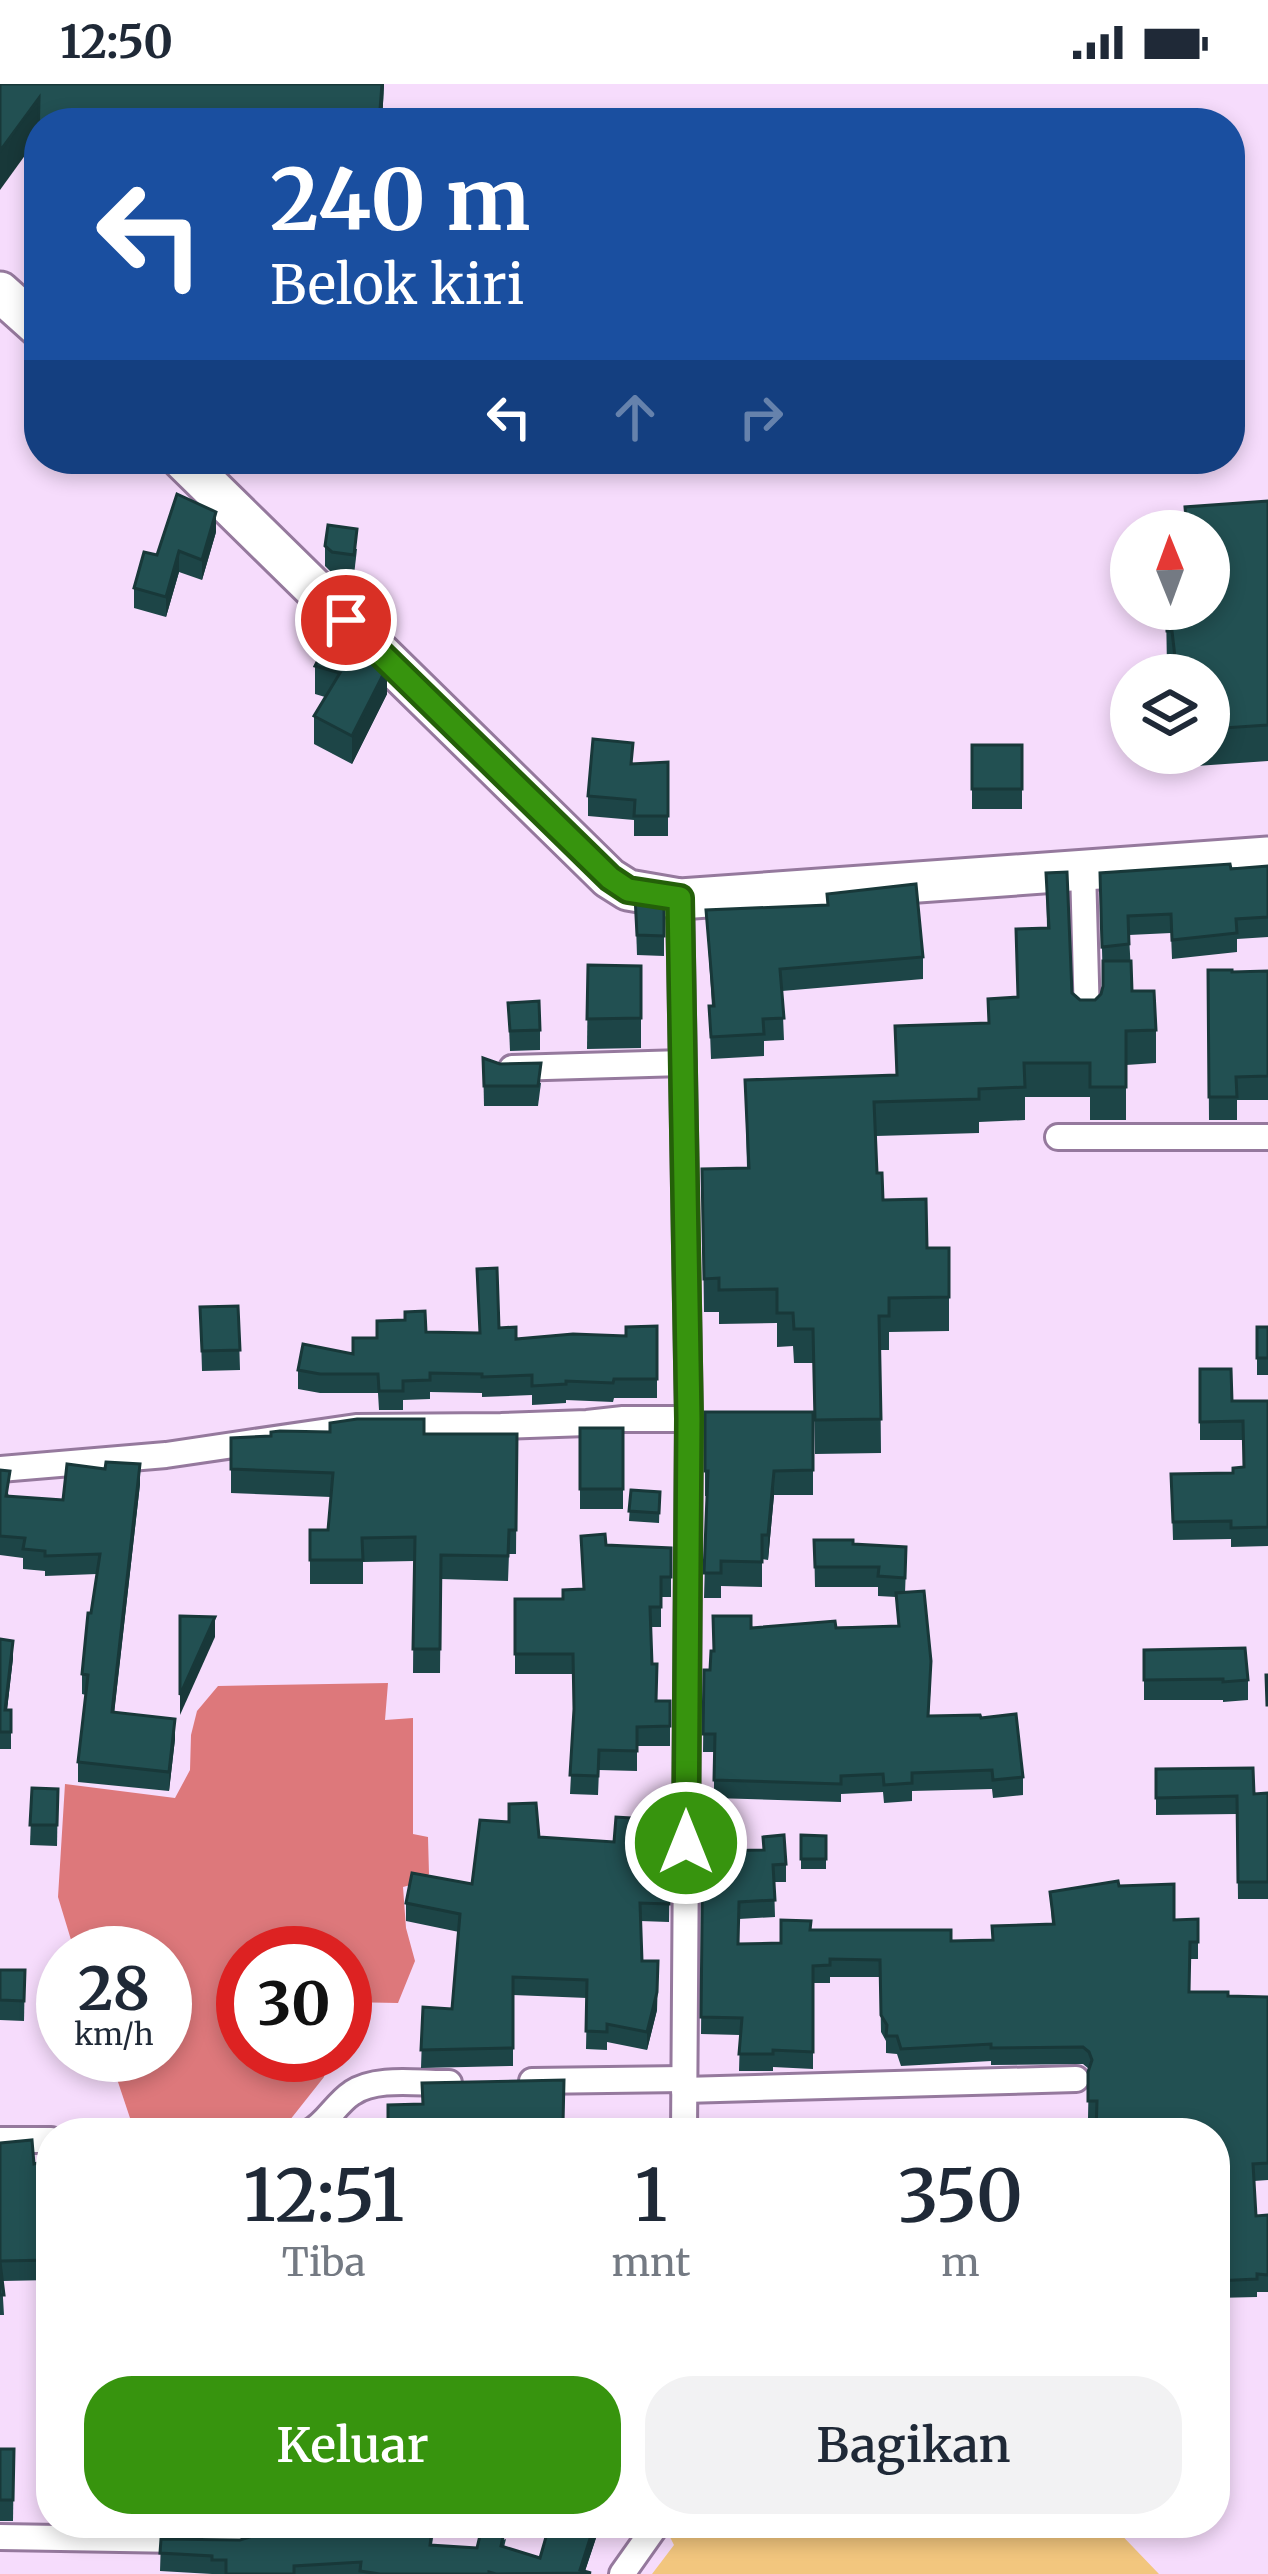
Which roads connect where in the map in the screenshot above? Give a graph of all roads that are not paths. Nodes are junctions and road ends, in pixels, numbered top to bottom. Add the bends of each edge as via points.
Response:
1 (0, 292) edge
2 (24, 314) edge
3 (197, 474) edge
4 (1268, 857) edge
5 (1083, 868) junction
6 (680, 898) junction
7 (1087, 1019) edge
8 (683, 1063) junction
9 (500, 1068) edge
10 (1058, 1137) dead end
11 (1268, 1137) edge
12 (689, 1419) junction
13 (0, 1469) edge
14 (1076, 2079) dead end
15 (684, 2085) junction
16 (326, 2118) edge
17 (685, 2118) edge
18 (0, 2140) edge
19 (36, 2140) edge
20 (0, 2536) edge
21 (36, 2537) edge
22 (120, 2538) edge
23 (244, 2538) edge
24 (647, 2538) edge
25 (622, 2574) edge

1 - 2 main road
3 - 6 main road via 610,878 628,890
4 - 5 main road
5 - 6 main road
5 - 7 street
6 - 8 street
8 - 9 street
8 - 12 street
10 - 11 street
12 - 13 street via 356,1427
12 - 15 street
14 - 15 street
15 - 16 street via 370,2084
15 - 17 street
18 - 19 street
20 - 21 street
22 - 23 street
24 - 25 street

